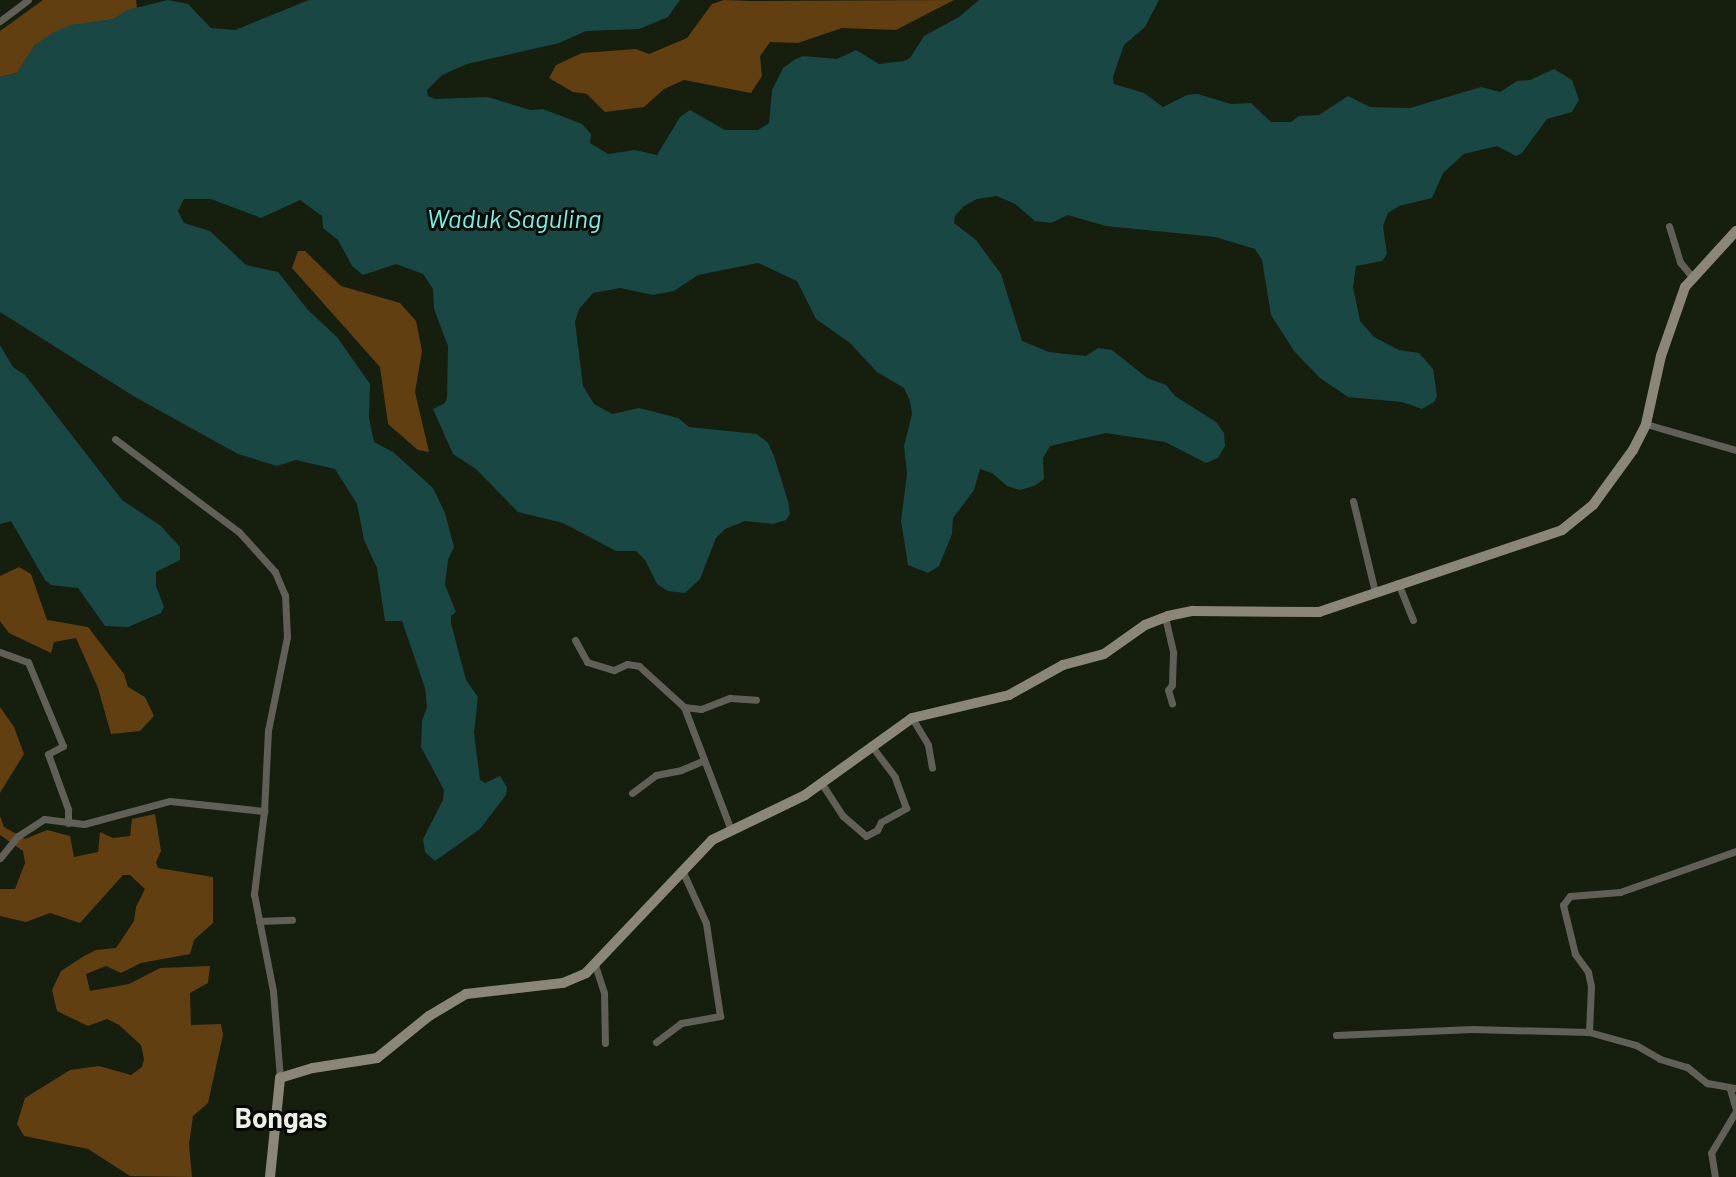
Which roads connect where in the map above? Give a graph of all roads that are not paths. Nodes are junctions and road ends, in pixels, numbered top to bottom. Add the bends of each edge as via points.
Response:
1 (28, 0) edge
2 (0, 21) edge
3 (1669, 226) dead end
4 (1736, 231) edge
5 (1692, 277) junction
6 (1646, 424) junction
7 (115, 439) dead end
8 (1736, 450) edge
9 (1353, 501) dead end
10 (1398, 583) junction
11 (1375, 592) junction
12 (1165, 617) junction
13 (1413, 620) dead end
14 (575, 640) dead end
15 (0, 652) edge
16 (756, 700) dead end
17 (1172, 703) dead end
18 (684, 707) junction
19 (912, 718) junction
20 (871, 745) junction
21 (704, 760) junction
22 (932, 768) dead end
23 (822, 784) junction
24 (632, 793) dead end
25 (264, 811) junction
26 (68, 823) junction
27 (731, 830) junction
28 (1736, 851) edge
29 (0, 858) edge
30 (682, 870) junction
31 (292, 920) dead end
32 (259, 921) junction
33 (595, 965) junction
34 (1589, 1032) junction
35 (1336, 1035) dead end
36 (656, 1042) dead end
37 (605, 1043) dead end
38 (280, 1078) junction
39 (1733, 1088) edge
40 (1736, 1110) edge
41 (270, 1177) edge
42 (1715, 1177) edge

1 - 2 street
3 - 5 street via 1680,262
4 - 5 main road
5 - 6 main road via 1661,356
6 - 8 street
6 - 10 main road via 1605,490 1562,530
7 - 25 street via 239,532 281,582 287,637 268,730
9 - 11 street
10 - 11 main road
10 - 13 street
11 - 12 main road via 1319,612 1192,611
12 - 17 street via 1173,653 1168,690
12 - 19 main road via 1104,654 1063,665 1009,695
14 - 18 street via 587,662 614,670 639,666
15 - 26 street via 31,665 63,746 48,754
16 - 18 street via 730,698 701,709
18 - 21 street
19 - 20 main road
19 - 22 street via 928,745
20 - 23 main road
20 - 23 street via 895,777 906,808 866,836 843,816
21 - 24 street via 656,775
21 - 27 street
23 - 27 main road
25 - 26 street via 163,801 105,819
25 - 32 street via 254,894
26 - 29 street via 40,821
27 - 30 main road via 712,840
28 - 34 street via 1620,892 1566,898 1563,911 1575,954 1591,986
30 - 33 main road
30 - 36 street via 706,923 720,1016 681,1023
31 - 32 street
32 - 38 street via 276,1013
33 - 37 street via 604,993
33 - 38 main road via 563,983 466,994 377,1058
34 - 35 street via 1472,1029
34 - 39 street via 1636,1045 1687,1067 1707,1083
38 - 41 main road
39 - 40 street
40 - 42 street via 1711,1153

